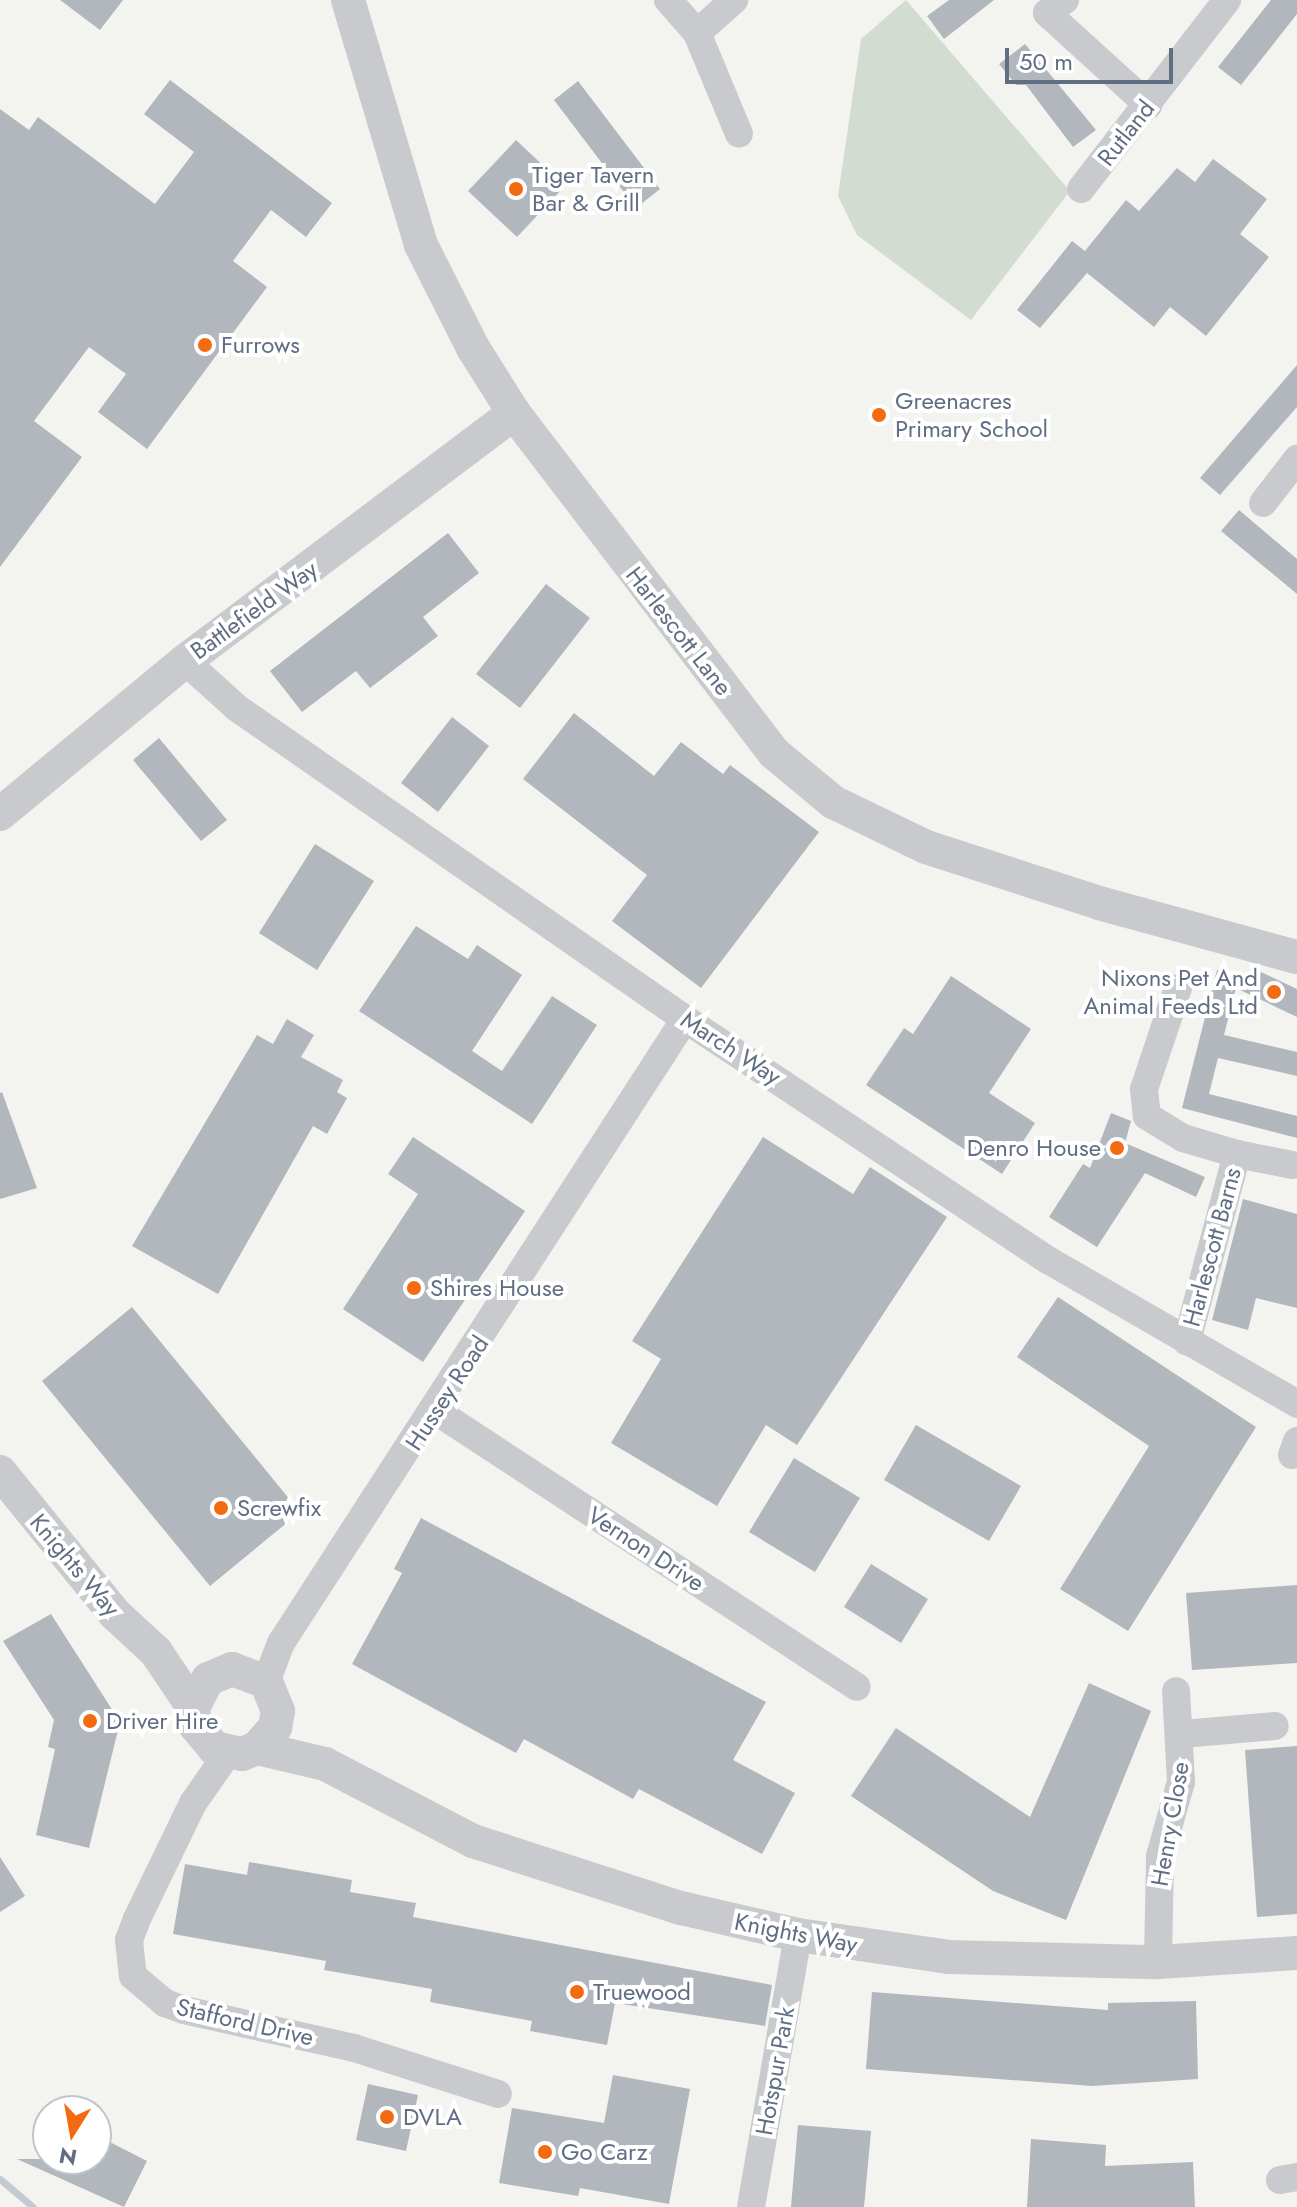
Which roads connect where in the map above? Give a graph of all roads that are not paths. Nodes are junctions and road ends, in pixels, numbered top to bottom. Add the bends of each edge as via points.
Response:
1 (348, 0) edge
2 (668, 0) edge
3 (734, 0) edge
4 (1227, 0) edge
5 (1047, 13) edge
6 (697, 33) junction
7 (1148, 105) junction
8 (739, 134) dead end
9 (1081, 189) dead end
10 (514, 413) junction
11 (1297, 459) edge
12 (1263, 503) dead end
13 (185, 661) junction
14 (0, 814) edge
15 (1297, 957) edge
16 (1178, 988) dead end
17 (685, 1019) junction
18 (1237, 1154) junction
19 (1292, 1165) dead end
20 (1187, 1341) junction
21 (1297, 1404) edge
22 (436, 1411) junction
23 (0, 1472) edge
24 (281, 1643) junction
25 (857, 1687) dead end
26 (1176, 1691) dead end
27 (272, 1697) junction
28 (220, 1716) junction
29 (1275, 1726) dead end
30 (1182, 1734) junction
31 (325, 1764) junction
32 (798, 1935) junction
33 (1297, 1953) edge
34 (1158, 1962) junction
35 (498, 2094) dead end
36 (751, 2207) edge

1 - 10 street, Harlescott Lane via 421,245
2 - 6 street
3 - 6 street
4 - 7 street, Rutland
5 - 7 street
6 - 8 street
7 - 9 street, Rutland
10 - 13 street, Battlefield Way
10 - 15 street, Harlescott Lane via 774,753 833,802 995,872
11 - 12 street
13 - 14 street, Battlefield Way
13 - 17 street, March Way via 237,708
16 - 18 street, Harlescott Barns via 1144,1089 1147,1116 1163,1128
17 - 20 street, March Way via 1039,1254
17 - 22 street, Hussey Road
18 - 19 street, Harlescott Barns
18 - 20 street, Harlescott Barns
20 - 21 street, March Way
22 - 24 street, Hussey Road
22 - 25 street, Vernon Drive
23 - 28 street, Knights Way via 107,1605
24 - 27 street, Hussey Road
24 - 28 street, Hussey Road
26 - 30 street, Henry Close
27 - 28 street, Knights Way
27 - 28 street via 275,1727
27 - 31 street, Knights Way
28 - 31 street, Knights Way
28 - 35 street, Stafford Drive via 193,1803 129,1940 128,1963 144,1989 184,2010 354,2048
29 - 30 street, Henry Close
30 - 34 street, Henry Close via 1179,1798 1160,1856
31 - 32 street, Knights Way via 397,1807 528,1862 681,1908
32 - 34 street, Knights Way via 948,1957
32 - 36 street, Hotspur Park
33 - 34 street, Knights Way

